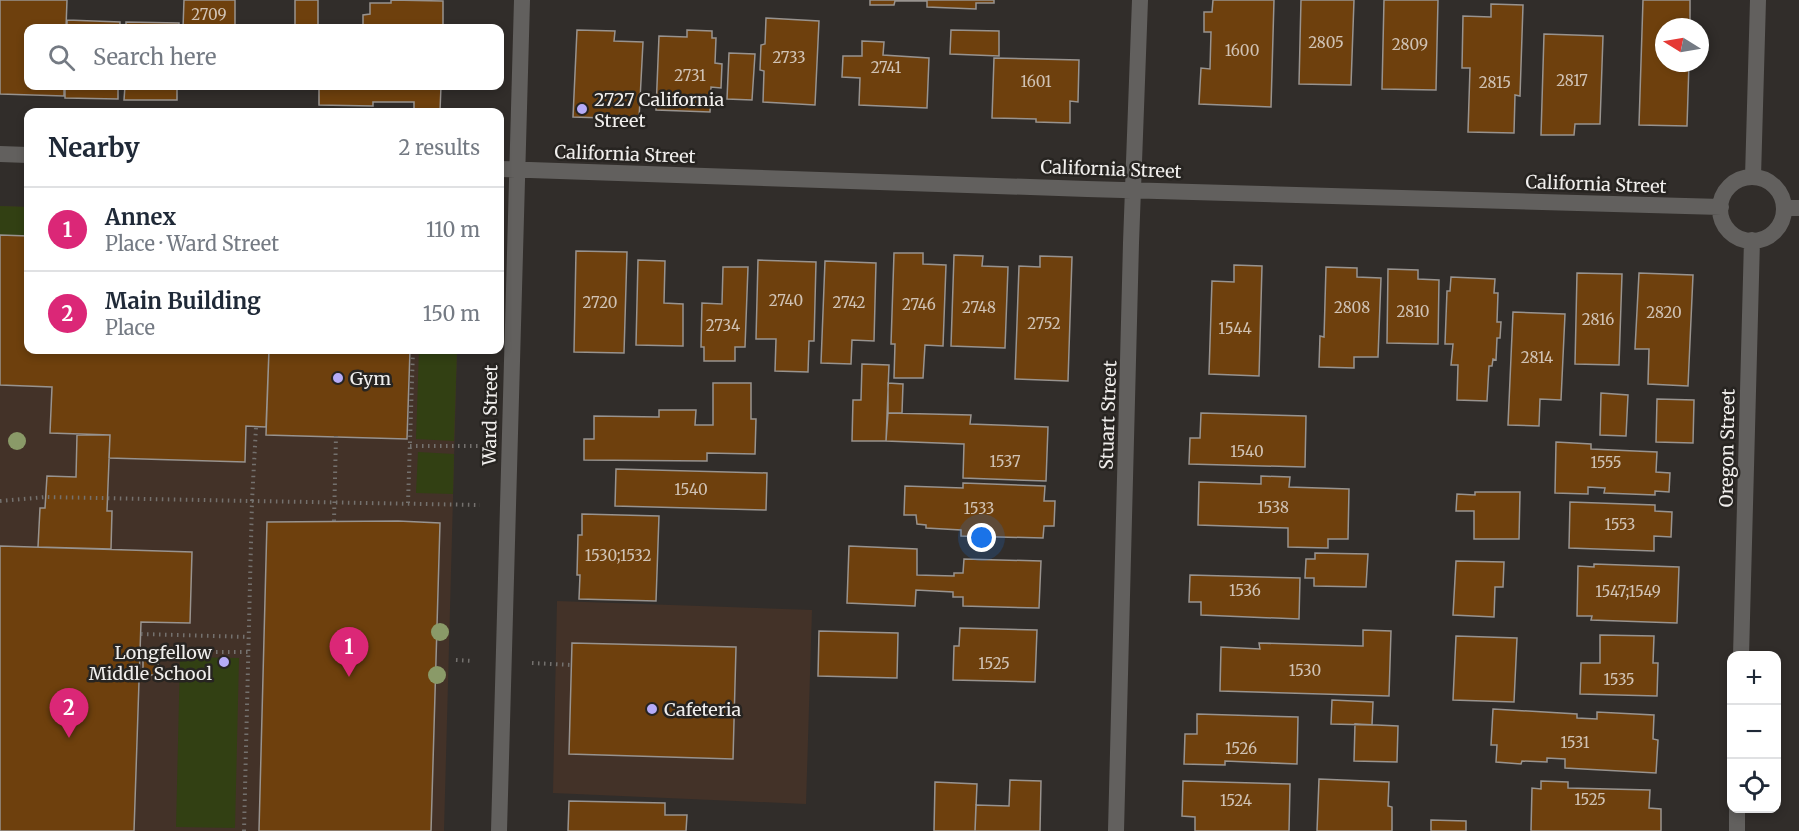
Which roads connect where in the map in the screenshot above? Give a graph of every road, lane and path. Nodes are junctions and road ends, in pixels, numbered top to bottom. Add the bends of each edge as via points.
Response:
1 (522, 0) edge
2 (1140, 0) edge
3 (1758, 0) edge
4 (0, 154) edge
5 (24, 154) edge
6 (508, 169) edge
7 (1754, 177) junction
8 (1133, 190) junction
9 (1720, 207) junction
10 (1791, 208) edge
11 (1752, 240) junction
12 (413, 354) edge
13 (256, 427) dead end
14 (336, 436) dead end
15 (410, 446) junction
16 (509, 446) junction
17 (0, 501) edge
18 (252, 501) junction
19 (335, 502) junction
20 (408, 503) junction
21 (508, 506) junction
22 (334, 521) dead end
23 (141, 634) dead end
24 (249, 637) junction
25 (1741, 651) edge
26 (180, 652) dead end
27 (248, 652) junction
28 (1737, 813) edge
29 (244, 831) edge
30 (499, 831) edge
31 (1116, 831) edge
32 (1737, 831) edge

1 - 6 street, Ward Street
2 - 8 street, Stuart Street
3 - 7 street
4 - 5 street
6 - 8 street, California Street
6 - 16 street, Ward Street
7 - 9 street via 1728,188
7 - 10 street via 1772,183
8 - 9 street, California Street
8 - 31 street, Stuart Street
9 - 11 street via 1726,227 1741,239
10 - 11 street via 1771,234
11 - 25 street, Oregon Street
12 - 15 path
13 - 18 path
14 - 19 path
15 - 16 path
15 - 20 path
16 - 21 street, Ward Street
17 - 18 path via 46,497
18 - 19 path
18 - 24 path
19 - 20 path
19 - 22 path
20 - 21 path
21 - 30 street, Ward Street
23 - 24 path
24 - 27 path
26 - 27 path
27 - 29 path
28 - 32 street

